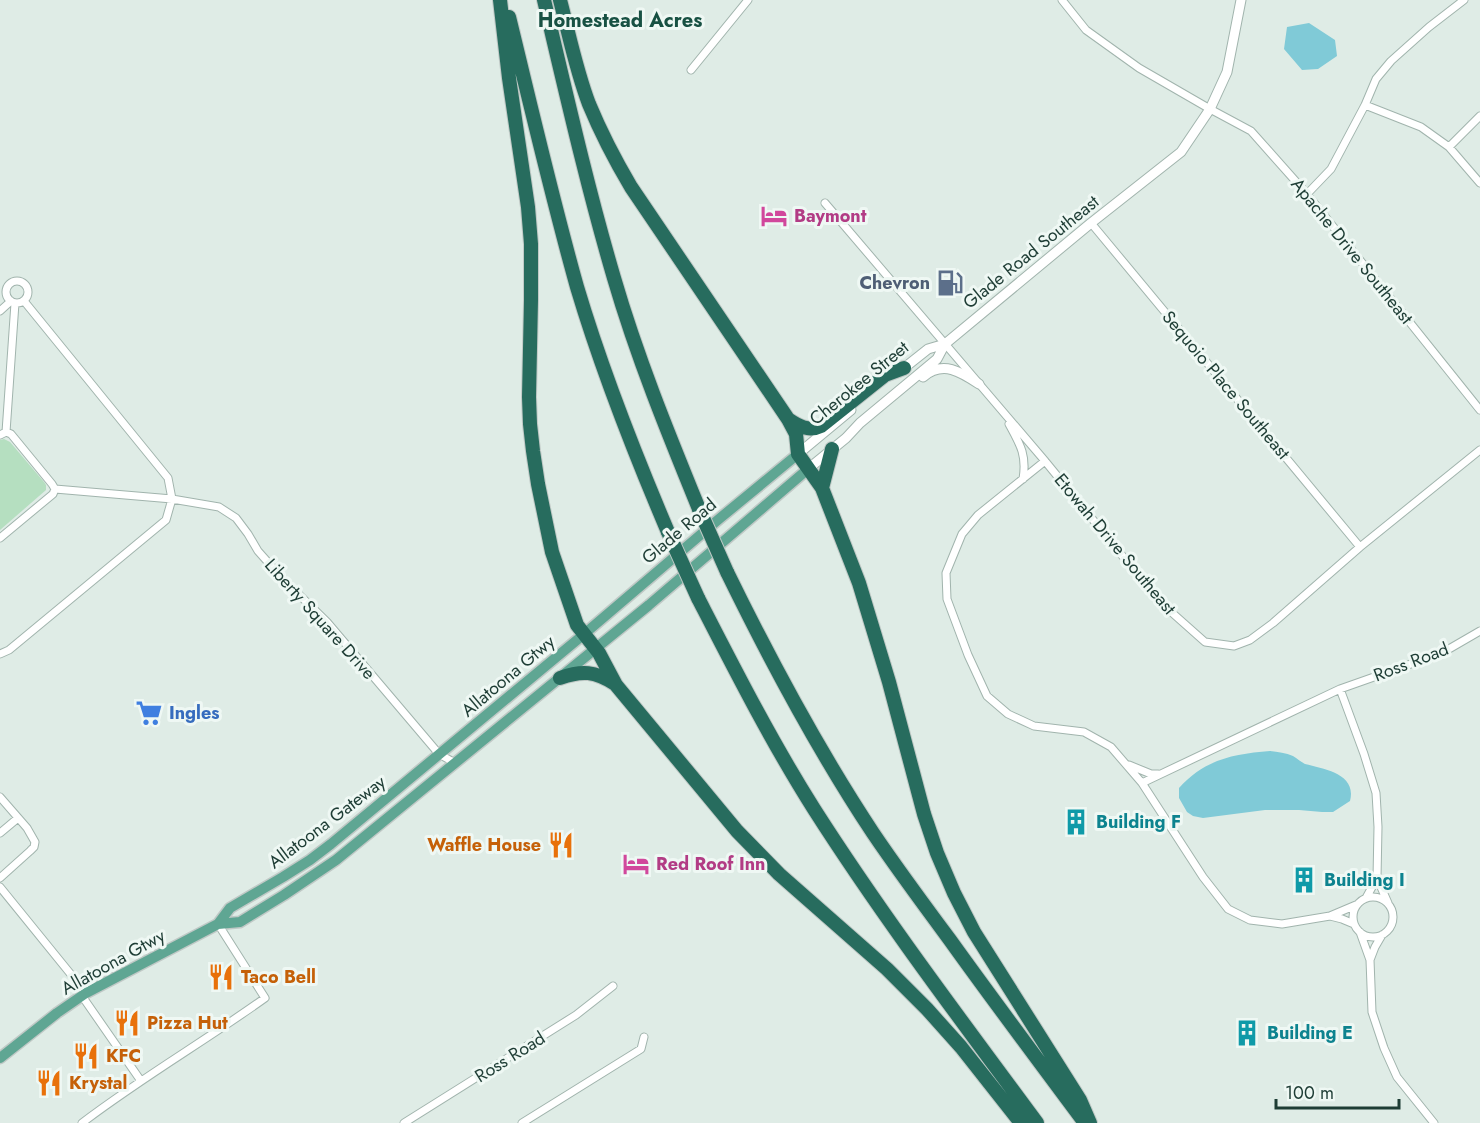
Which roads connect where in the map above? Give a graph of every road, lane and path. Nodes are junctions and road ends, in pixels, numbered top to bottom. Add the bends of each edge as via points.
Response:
1 (500, 0) edge
2 (505, 0) edge
3 (544, 0) edge
4 (560, 0) edge
5 (748, 0) edge
6 (1062, 0) edge
7 (1241, 0) edge
8 (1464, 0) edge
9 (692, 70) dead end
10 (1365, 105) junction
11 (1210, 109) junction
12 (1480, 116) edge
13 (1449, 147) junction
14 (1480, 183) edge
15 (1306, 194) junction
16 (825, 203) dead end
17 (1091, 223) junction
18 (24, 301) junction
19 (13, 302) junction
20 (0, 311) edge
21 (945, 344) junction
22 (903, 368) junction
23 (980, 384) junction
24 (1480, 410) edge
25 (1002, 411) junction
26 (788, 419) junction
27 (3, 434) edge
28 (846, 438) junction
29 (832, 449) junction
30 (1480, 450) edge
31 (798, 454) junction
32 (1045, 461) junction
33 (808, 469) junction
34 (1023, 479) junction
35 (822, 488) junction
36 (55, 489) junction
37 (784, 491) joint
38 (172, 499) junction
39 (0, 538) edge
40 (1360, 547) junction
41 (1480, 631) edge
42 (584, 635) junction
43 (596, 649) junction
44 (0, 654) edge
45 (560, 678) junction
46 (616, 685) junction
47 (1340, 689) junction
48 (454, 742) joint
49 (439, 754) junction
50 (455, 763) junction
51 (1126, 764) junction
52 (1161, 774) junction
53 (1142, 783) junction
54 (0, 797) edge
55 (18, 818) junction
56 (0, 833) edge
57 (0, 878) edge
58 (1377, 878) junction
59 (0, 887) edge
60 (1366, 898) junction
61 (1388, 903) junction
62 (1356, 905) junction
63 (1330, 916) junction
64 (218, 924) junction
65 (1354, 924) junction
66 (1359, 932) junction
67 (1382, 935) junction
68 (1371, 960) junction
69 (613, 987) dead end
70 (84, 994) junction
71 (644, 1036) dead end
72 (0, 1058) edge
73 (141, 1081) junction
74 (410, 1122) edge
75 (82, 1123) edge
76 (522, 1123) edge
77 (1021, 1123) edge
78 (1037, 1123) edge
79 (1087, 1123) edge
80 (1434, 1123) edge

1 - 42 highway via 528,207 530,424 552,552 576,625
2 - 78 highway, bridge via 578,289 637,457 698,598 762,720 819,816
3 - 79 highway, bridge via 614,279 656,404 727,572 794,702 873,833
4 - 26 highway via 588,101 615,160
5 - 9 street
6 - 11 street, Apache Drive Southeast via 1086,30 1139,68
7 - 11 street, Glade Road Southeast via 1227,72
8 - 10 street via 1391,61 1376,79
10 - 13 street via 1421,127
10 - 15 street via 1331,169
11 - 15 street, Apache Drive Southeast via 1251,131
11 - 17 street, Glade Road Southeast via 1181,152
12 - 13 street
13 - 14 street
15 - 24 street, Apache Drive Southeast
16 - 21 street, Etowah Drive Southeast
17 - 21 street, Glade Road Southeast
17 - 40 street, Sequoio Place Southeast
18 - 19 street
18 - 19 street via 27,288 16,281 6,290
18 - 38 street via 168,478
19 - 20 street
19 - 27 street
21 - 22 street, Cherokee Street via 928,348
21 - 23 street, Etowah Drive Southeast
21 - 28 street, Glade Road Southeast via 937,359
22 - 26 highway via 885,375 816,429 803,428
22 - 31 street, Cherokee Street
23 - 25 street, Etowah Drive Southeast
23 - 28 street via 957,371 934,369
25 - 32 street, Etowah Drive Southeast
25 - 34 street via 1023,448
26 - 31 highway via 796,434
27 - 36 street via 10,434
28 - 29 street, Glade Road Southeast
29 - 33 street, Glade Road Southeast
29 - 35 highway
30 - 40 street, Etowah Drive Southeast
31 - 33 highway
31 - 42 main road, Glade Road
32 - 34 street
32 - 40 street, Etowah Drive Southeast via 1160,602 1205,642 1234,646 1250,640
33 - 35 highway
33 - 37 main road, Glade Road Southeast
34 - 51 street via 978,515 962,534 946,573 947,598 987,696 1008,714 1034,726 1084,732 1111,747
35 - 79 highway via 868,614 937,853 974,932 1080,1100
36 - 38 street, Liberty Square Drive
36 - 39 street
37 - 43 main road, Glade Road
38 - 44 street via 166,520
38 - 49 street, Liberty Square Drive via 219,507 236,518 258,551 327,622
41 - 47 street, Ross Road via 1442,653
42 - 43 highway
42 - 48 main road, Allatoona Gtwy
43 - 45 main road
43 - 46 highway
45 - 46 highway via 588,673
45 - 50 main road
46 - 77 highway via 737,831 927,1009
47 - 52 street, Ross Road
47 - 58 street via 1376,793
48 - 49 main road, Allatoona Gateway
49 - 50 street, Liberty Square Drive
49 - 64 main road, Allatoona Gateway via 310,860 230,908
50 - 64 main road, Allatoona Gateway via 336,860 240,922
51 - 52 street
51 - 53 street
52 - 53 street, Ross Road
53 - 63 street via 1228,909 1250,920 1282,924
54 - 55 street
55 - 56 street
55 - 57 street via 32,834 34,848
58 - 60 street
58 - 61 street
59 - 70 street
60 - 61 street via 1377,897
60 - 62 street
61 - 67 street via 1393,920
62 - 63 street
62 - 65 street
63 - 65 street
64 - 70 main road, Allatoona Gtwy
64 - 73 street via 266,998
65 - 66 street
66 - 67 street via 1370,937
66 - 68 street
67 - 68 street
68 - 80 street via 1372,1012 1384,1048 1397,1077
69 - 74 street, Ross Road
70 - 72 main road, Allatoona Gtwy
70 - 73 street
71 - 76 street via 641,1049
73 - 75 street

